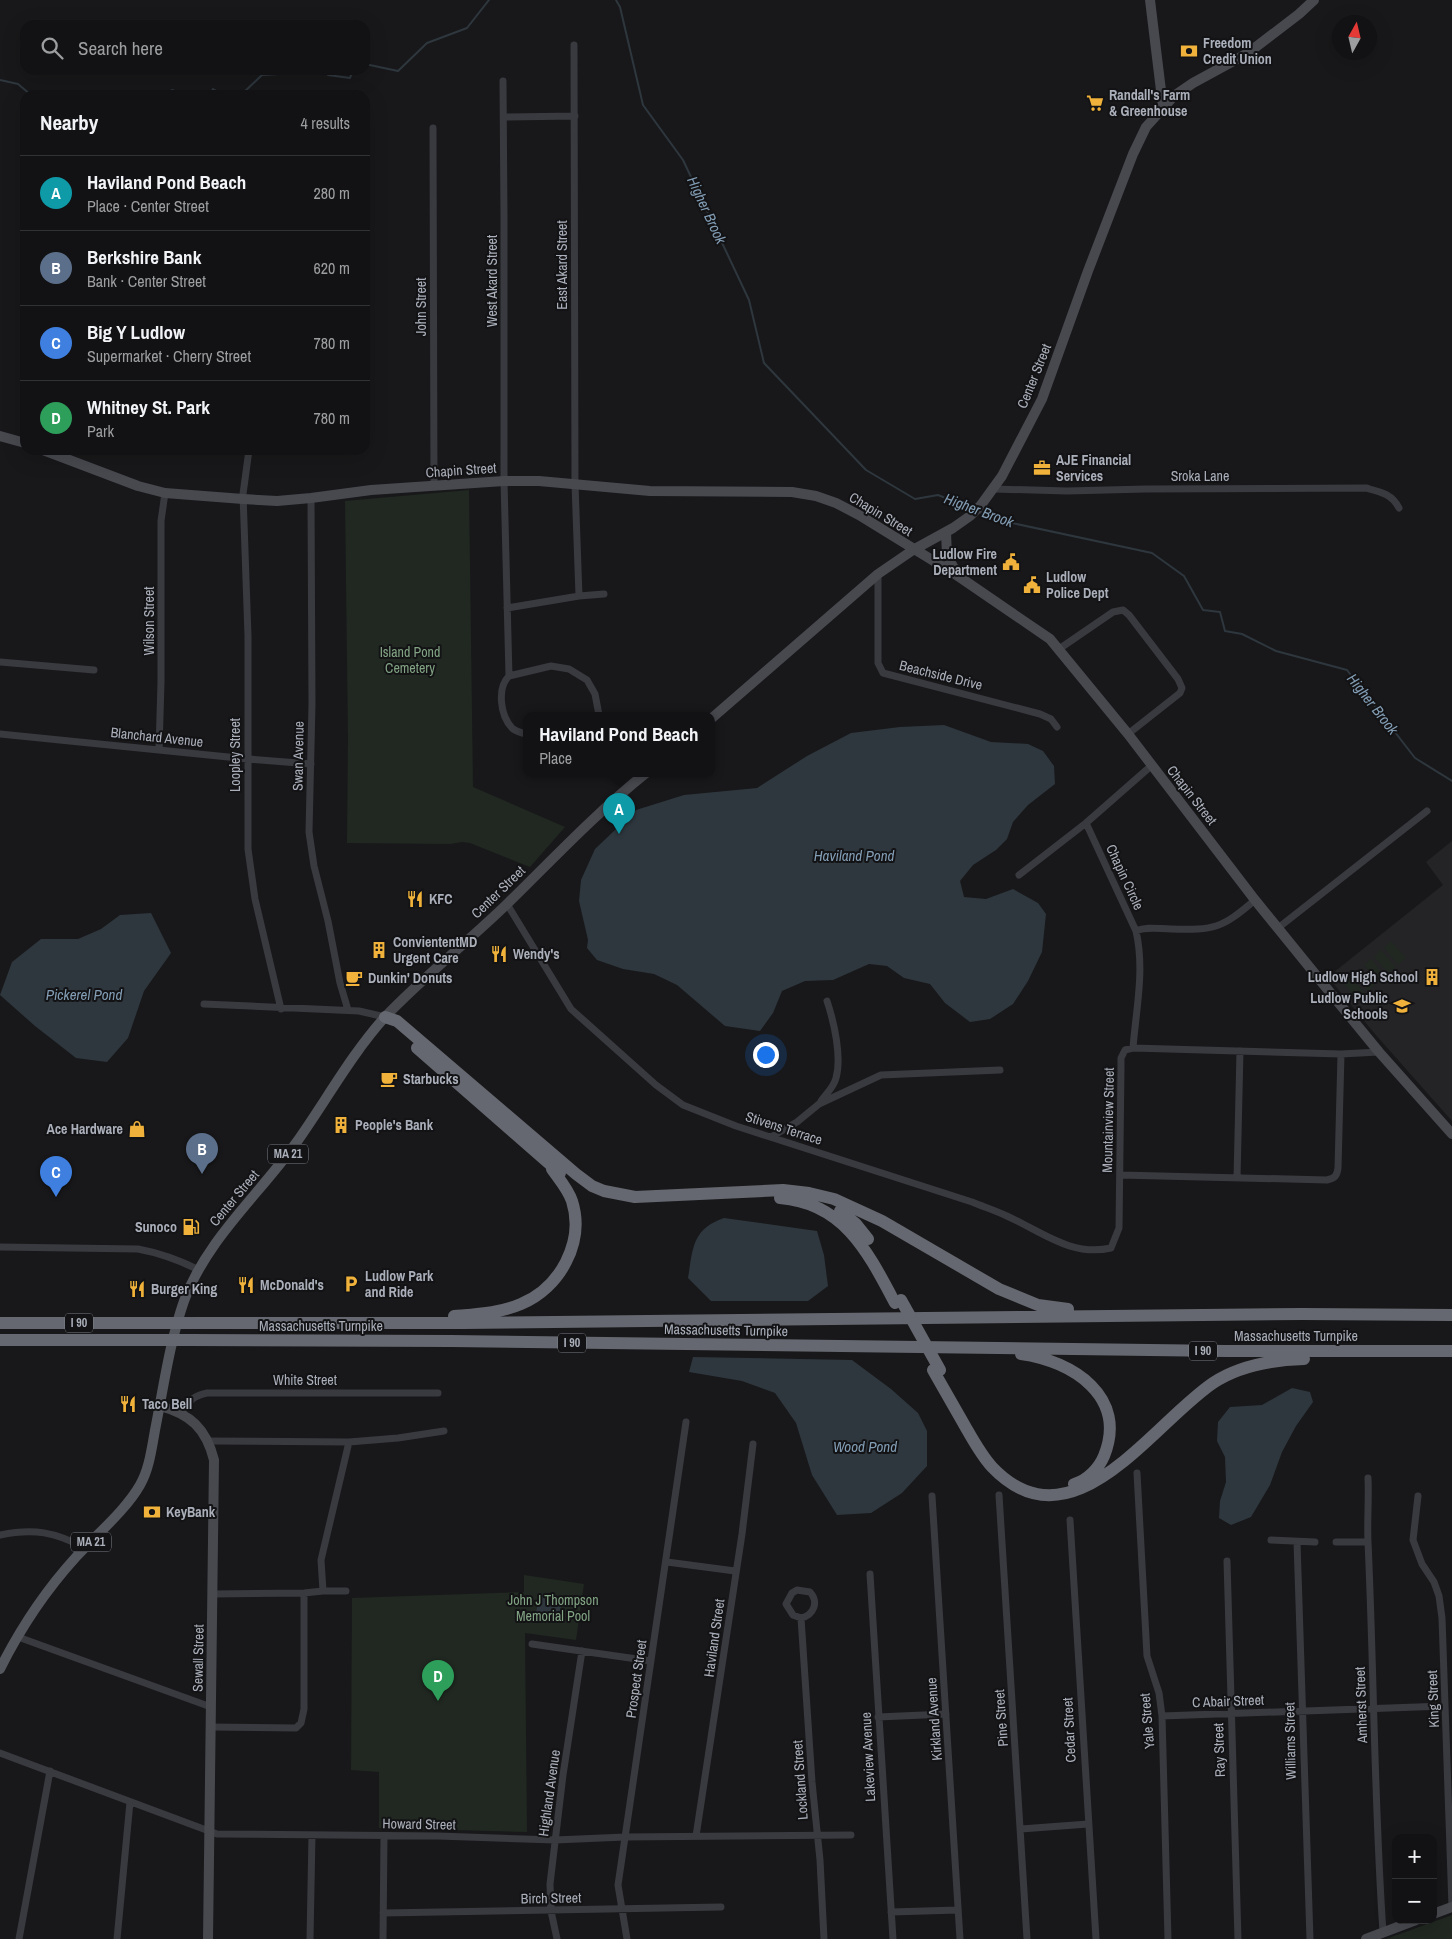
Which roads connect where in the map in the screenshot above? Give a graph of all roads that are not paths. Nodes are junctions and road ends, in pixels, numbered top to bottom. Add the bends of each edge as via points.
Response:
1 (1150, 0) edge
2 (1314, 0) edge
3 (574, 45) dead end
4 (503, 81) dead end
5 (1163, 107) junction
6 (575, 116) junction
7 (504, 117) junction
8 (432, 128) dead end
9 (0, 436) edge
10 (20, 442) edge
11 (57, 455) edge
12 (248, 455) edge
13 (504, 481) junction
14 (575, 484) junction
15 (434, 486) junction
16 (994, 489) junction
17 (165, 494) junction
18 (311, 498) junction
19 (244, 499) junction
20 (1399, 508) dead end
21 (946, 532) junction
22 (913, 550) junction
23 (878, 574) junction
24 (958, 576) junction
25 (604, 594) dead end
26 (579, 596) junction
27 (508, 608) junction
28 (1059, 649) junction
29 (0, 662) edge
30 (94, 670) dead end
31 (509, 676) junction
32 (598, 712) edge
33 (715, 715) edge
34 (1057, 727) dead end
35 (523, 733) edge
36 (0, 734) edge
37 (1128, 734) junction
38 (159, 750) junction
39 (248, 759) junction
40 (311, 764) junction
41 (1152, 766) junction
42 (639, 777) edge
43 (1427, 811) dead end
44 (1086, 823) junction
45 (1019, 875) dead end
46 (1255, 900) junction
47 (506, 904) junction
48 (1278, 928) junction
49 (1136, 931) junction
50 (827, 1001) dead end
51 (204, 1004) dead end
52 (281, 1008) junction
53 (348, 1010) junction
54 (385, 1017) junction
55 (1133, 1048) junction
56 (1240, 1051) junction
57 (1379, 1052) junction
58 (1341, 1054) junction
59 (1000, 1070) dead end
60 (820, 1104) junction
61 (1452, 1134) edge
62 (771, 1137) junction
63 (544, 1159) junction
64 (1120, 1175) junction
65 (1237, 1178) junction
66 (769, 1190) junction
67 (1119, 1227) joint
68 (0, 1247) edge
69 (199, 1270) junction
70 (898, 1302) junction
71 (1200, 1315) junction
72 (1452, 1315) edge
73 (0, 1323) edge
74 (308, 1323) junction
75 (0, 1340) edge
76 (954, 1348) junction
77 (1452, 1352) edge
78 (936, 1370) junction
79 (438, 1393) dead end
80 (160, 1406) junction
81 (182, 1413) junction
82 (686, 1422) dead end
83 (444, 1431) dead end
84 (207, 1441) junction
85 (349, 1442) junction
86 (753, 1444) dead end
87 (1137, 1474) dead end
88 (1368, 1478) dead end
89 (999, 1495) dead end
90 (932, 1496) dead end
91 (1418, 1496) dead end
92 (1070, 1520) dead end
93 (0, 1535) edge
94 (1271, 1540) dead end
95 (1296, 1542) junction
96 (1314, 1542) dead end
97 (1336, 1542) dead end
98 (1368, 1542) junction
99 (85, 1548) junction
100 (1227, 1561) dead end
101 (667, 1562) junction
102 (736, 1571) junction
103 (870, 1574) dead end
104 (323, 1591) junction
105 (346, 1591) dead end
106 (304, 1593) junction
107 (213, 1594) junction
108 (801, 1618) junction
109 (18, 1637) junction
110 (532, 1644) dead end
111 (582, 1651) junction
112 (651, 1661) junction
113 (0, 1669) edge
114 (1445, 1706) junction
115 (211, 1707) junction
116 (1374, 1708) junction
117 (1231, 1712) junction
118 (1302, 1712) junction
119 (946, 1714) junction
120 (1162, 1716) junction
121 (878, 1717) junction
122 (210, 1727) junction
123 (3, 1754) edge
124 (50, 1771) junction
125 (130, 1802) junction
126 (1088, 1824) junction
127 (1021, 1829) junction
128 (209, 1831) junction
129 (312, 1835) junction
130 (817, 1835) junction
131 (851, 1835) dead end
132 (384, 1836) junction
133 (696, 1836) junction
134 (625, 1837) junction
135 (554, 1840) junction
136 (721, 1907) dead end
137 (1452, 1907) edge
138 (622, 1909) junction
139 (958, 1910) junction
140 (552, 1911) junction
141 (891, 1912) junction
142 (383, 1913) junction
143 (1437, 1913) edge
144 (1405, 1924) edge
145 (1383, 1932) junction
146 (19, 1939) edge
147 (117, 1939) edge
148 (208, 1939) edge
149 (310, 1939) edge
150 (383, 1939) edge
151 (557, 1939) edge
152 (627, 1939) edge
153 (824, 1939) edge
154 (892, 1939) edge
155 (960, 1939) edge
156 (1027, 1939) edge
157 (1096, 1939) edge
158 (1168, 1939) edge
159 (1238, 1939) edge
160 (1310, 1939) edge
161 (1366, 1939) edge

1 - 5 main road
2 - 5 main road, Center Street via 1271,37 1193,83
3 - 6 street, East Akard Street
4 - 7 street, West Akard Street
5 - 16 main road, Center Street via 1151,119 1139,142 1042,398
6 - 7 street
6 - 14 street, East Akard Street
7 - 13 street, West Akard Street
8 - 15 street, John Street
9 - 10 main road
11 - 17 main road, Chapin Street
12 - 19 street, Loopley Street
13 - 14 main road, Chapin Street
13 - 15 main road, Chapin Street
13 - 27 street, West Akard Street
14 - 22 main road, Chapin Street via 650,491 790,492 816,496 859,515
14 - 26 street, East Akard Street
15 - 18 main road, Chapin Street
16 - 20 street, Sroka Lane via 1068,492 1366,488 1388,494
16 - 21 main road, Center Street via 974,513
17 - 19 main road, Chapin Street
17 - 38 street, Wilson Street
18 - 19 main road, Chapin Street
18 - 40 street, Swan Avenue
19 - 39 street, Loopley Street
21 - 22 main road, Center Street
21 - 24 main road via 947,556
22 - 23 main road, Center Street
22 - 24 main road, Chapin Street
23 - 33 main road, Center Street
23 - 34 street, Beachside Drive via 878,663 883,673 1040,714 1051,718
24 - 28 main road, Chapin Street via 1042,632
25 - 26 street
26 - 27 street
27 - 31 street, West Akard Street
28 - 37 main road, Chapin Street
28 - 37 street via 1115,611 1123,610 1130,616 1182,688 1180,693
29 - 30 street
31 - 32 street via 551,666 569,668 587,680 595,694
31 - 35 street, West Akard Street via 504,681 501,694 505,715 513,729
36 - 38 street, Blanchard Avenue
37 - 41 main road, Chapin Street
38 - 39 street, Blanchard Avenue
39 - 40 street, Blanchard Avenue
39 - 52 street, Loopley Street via 252,875
40 - 53 street, Swan Avenue via 311,849
41 - 44 street
41 - 46 main road, Chapin Street
42 - 47 main road, Center Street / MA 21
43 - 48 street
44 - 45 street
44 - 49 street, Chapin Circle
46 - 48 main road, Chapin Street
46 - 49 street, Chapin Circle via 1218,926
47 - 54 main road, Center Street / MA 21
47 - 62 street, Stivens Terrace via 570,1009 656,1085 683,1105
48 - 57 main road, Chapin Street
49 - 55 street, Mountainview Street via 1141,966
50 - 60 street via 833,1021 838,1068 836,1080
51 - 52 street
52 - 53 street
53 - 54 street
54 - 63 highway via 392,1027
54 - 66 highway via 397,1021 592,1186 635,1197
54 - 69 main road, Center Street / MA 21 via 356,1053 295,1145 228,1225
55 - 56 street
55 - 64 street, Mountainview Street via 1125,1050 1121,1058
56 - 58 street
56 - 65 street
57 - 58 street
57 - 61 main road, Chapin Street
58 - 65 street via 1336,1176 1327,1180
59 - 60 street via 881,1075
60 - 62 street
62 - 67 street, Stivens Terrace via 994,1210 1064,1245 1092,1250 1111,1248
63 - 70 highway via 580,1187 614,1201 650,1204 782,1198 821,1208 843,1224 863,1246
63 - 74 highway via 565,1186 574,1212 574,1226 571,1250 562,1270 537,1296 513,1308 493,1312
64 - 65 street
64 - 67 street, Mountainview Street
66 - 70 highway via 811,1197 845,1214 869,1240
66 - 71 highway via 808,1193 847,1204 999,1289 1038,1304 1064,1309
68 - 69 street via 138,1250 160,1254
69 - 80 main road, Center Street / MA 21 via 190,1285 176,1328
70 - 78 highway, bridge
71 - 72 highway, Massachusetts Turnpike / I 90
71 - 74 highway, Massachusetts Turnpike / I 90
73 - 74 highway, Massachusetts Turnpike / I 90, bridge
75 - 76 highway, Massachusetts Turnpike / I 90, bridge via 451,1341
76 - 77 highway, Massachusetts Turnpike / I 90
76 - 78 highway via 1044,1358 1084,1378 1101,1398 1108,1415 1110,1434 1102,1461 1082,1482 1058,1488 1037,1489 1015,1481 992,1461
77 - 78 highway via 1279,1361 1244,1368 1213,1383 1104,1477 1075,1492 1052,1496 1027,1492 1004,1479 991,1466 980,1452
79 - 81 street, White Street via 207,1393 196,1395
80 - 81 main road, Sewall Street
80 - 99 main road, Center Street / MA 21 via 140,1486
81 - 84 main road, Sewall Street via 193,1421
82 - 101 street, Prospect Street
83 - 85 street
84 - 85 street
84 - 107 main road, Sewall Street via 214,1460
85 - 104 street via 321,1560
86 - 102 street, Haviland Street
87 - 120 street, Yale Street via 1147,1656 1160,1693
88 - 98 street, Amherst Street
89 - 127 street, Pine Street
90 - 119 street, Kirkland Avenue
91 - 114 street, King Street via 1413,1540 1439,1596
92 - 126 street, Cedar Street
93 - 99 street via 37,1531 68,1539
94 - 95 street
95 - 96 street
95 - 118 street, Williams Street
97 - 98 street
98 - 116 street, Amherst Street
99 - 109 main road, Center Street / MA 21 via 44,1596
100 - 117 street, Ray Street
101 - 102 street
101 - 112 street, Prospect Street
102 - 133 street, Haviland Street
103 - 121 street, Lakeview Avenue
104 - 105 street
104 - 106 street
106 - 107 street
106 - 122 street via 304,1709 301,1724 296,1728
107 - 115 main road, Sewall Street
108 - 108 street via 811,1613 815,1602 810,1592 797,1590 786,1604 793,1615
108 - 130 street, Lockland Street
109 - 113 main road, Center Street / MA 21
109 - 115 street
110 - 111 street
111 - 112 street
111 - 135 street, Highland Avenue
112 - 134 street, Prospect Street
114 - 116 street, C Abair Street
114 - 137 street, King Street
115 - 122 main road, Sewall Street
116 - 118 street, C Abair Street
116 - 145 street, Amherst Street
117 - 118 street, C Abair Street
117 - 120 street, C Abair Street
117 - 159 street, Ray Street
118 - 160 street, Williams Street
119 - 121 street
119 - 139 street, Kirkland Avenue
120 - 158 street, Yale Street
121 - 141 street, Lakeview Avenue
122 - 128 main road, Sewall Street
123 - 124 street, Howard Street
124 - 125 street, Howard Street
124 - 146 street
125 - 128 street, Howard Street
125 - 147 street
126 - 127 street
126 - 157 street, Cedar Street
127 - 156 street, Pine Street
128 - 129 street, Howard Street via 217,1834
128 - 148 main road, Sewall Street
129 - 132 street, Howard Street
129 - 149 street
130 - 131 street, Howard Street
130 - 133 street, Howard Street
130 - 153 street, Lockland Street
132 - 135 street, Howard Street
132 - 142 street
133 - 134 street, Howard Street
134 - 135 street, Howard Street
134 - 138 street, Prospect Street via 618,1885
135 - 140 street, Highland Avenue via 550,1884
136 - 138 street, Birch Street
137 - 143 main road
138 - 140 street, Birch Street
138 - 152 street, Prospect Street
139 - 141 street
139 - 155 street, Kirkland Avenue
140 - 142 street, Birch Street
140 - 151 street, Highland Avenue
141 - 154 street, Lakeview Avenue
142 - 150 street
144 - 145 main road
145 - 161 main road

